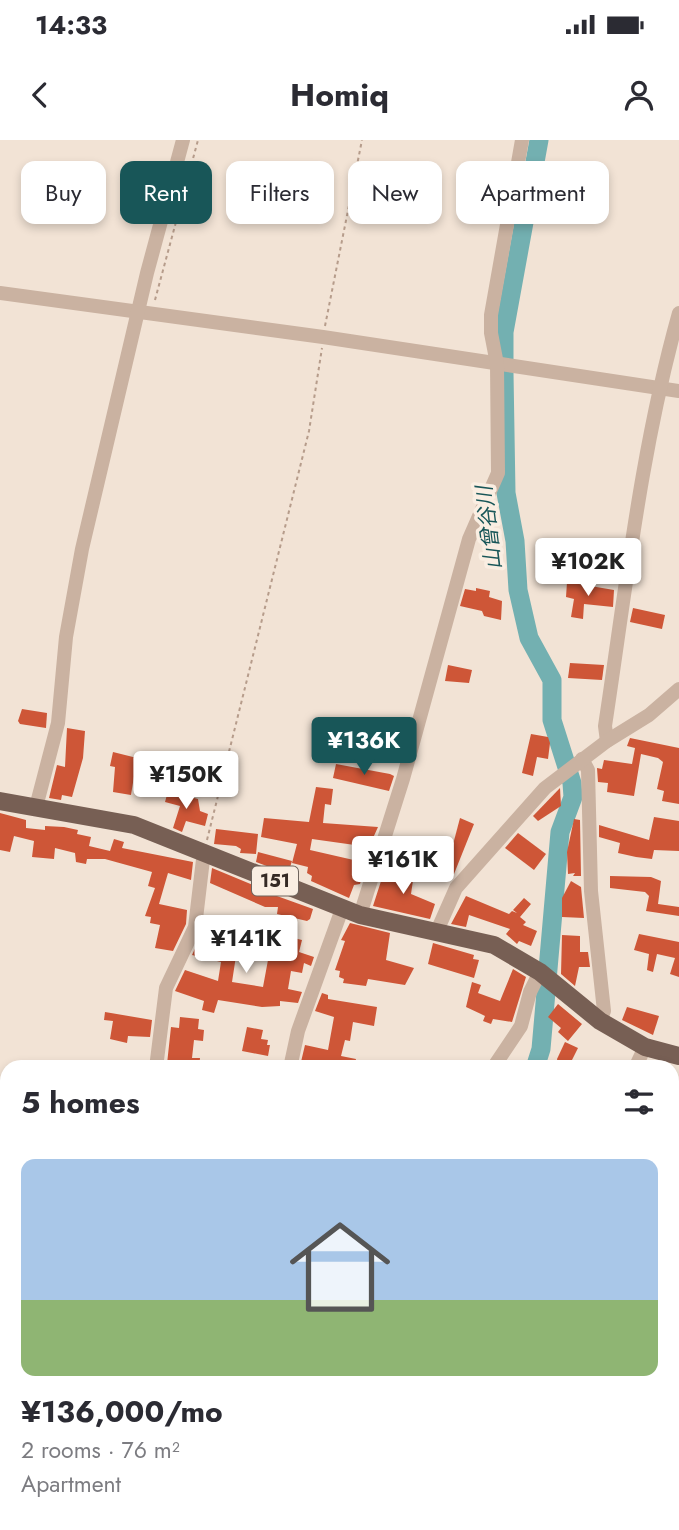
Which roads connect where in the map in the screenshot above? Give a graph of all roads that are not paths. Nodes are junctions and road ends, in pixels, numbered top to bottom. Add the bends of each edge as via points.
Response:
1 (183, 140) edge
2 (522, 140) edge
3 (0, 293) edge
4 (679, 313) edge
5 (146, 314) junction
6 (502, 365) junction
7 (659, 388) junction
8 (679, 391) edge
9 (679, 689) edge
10 (607, 741) junction
11 (573, 766) junction
12 (0, 801) edge
13 (36, 807) junction
14 (204, 851) junction
15 (342, 909) junction
16 (360, 915) junction
17 (436, 931) junction
18 (546, 977) junction
19 (600, 1021) junction
20 (645, 1047) junction
21 (679, 1056) edge
22 (157, 1060) edge
23 (291, 1060) edge
24 (499, 1060) edge
25 (639, 1060) edge

1 - 5 street via 147,273
2 - 6 street via 491,315 491,333
3 - 5 street
4 - 7 street
5 - 6 street
5 - 13 street via 82,550 66,637 58,723
6 - 7 street
6 - 16 street via 496,480 469,539
7 - 8 street
7 - 10 street via 607,713
9 - 10 street via 649,715
10 - 11 street
11 - 17 street via 529,805 456,888
11 - 19 street via 588,770 591,891 604,1011
12 - 13 main road, 151
13 - 14 main road, 151 via 134,825
14 - 15 main road, 151
14 - 22 street via 195,927 166,988
15 - 16 main road, 151
15 - 23 street
16 - 17 main road, 151
17 - 18 main road, 151 via 494,945
18 - 19 main road, 151
18 - 24 street
19 - 20 main road, 151
20 - 21 main road, 151
20 - 25 street

